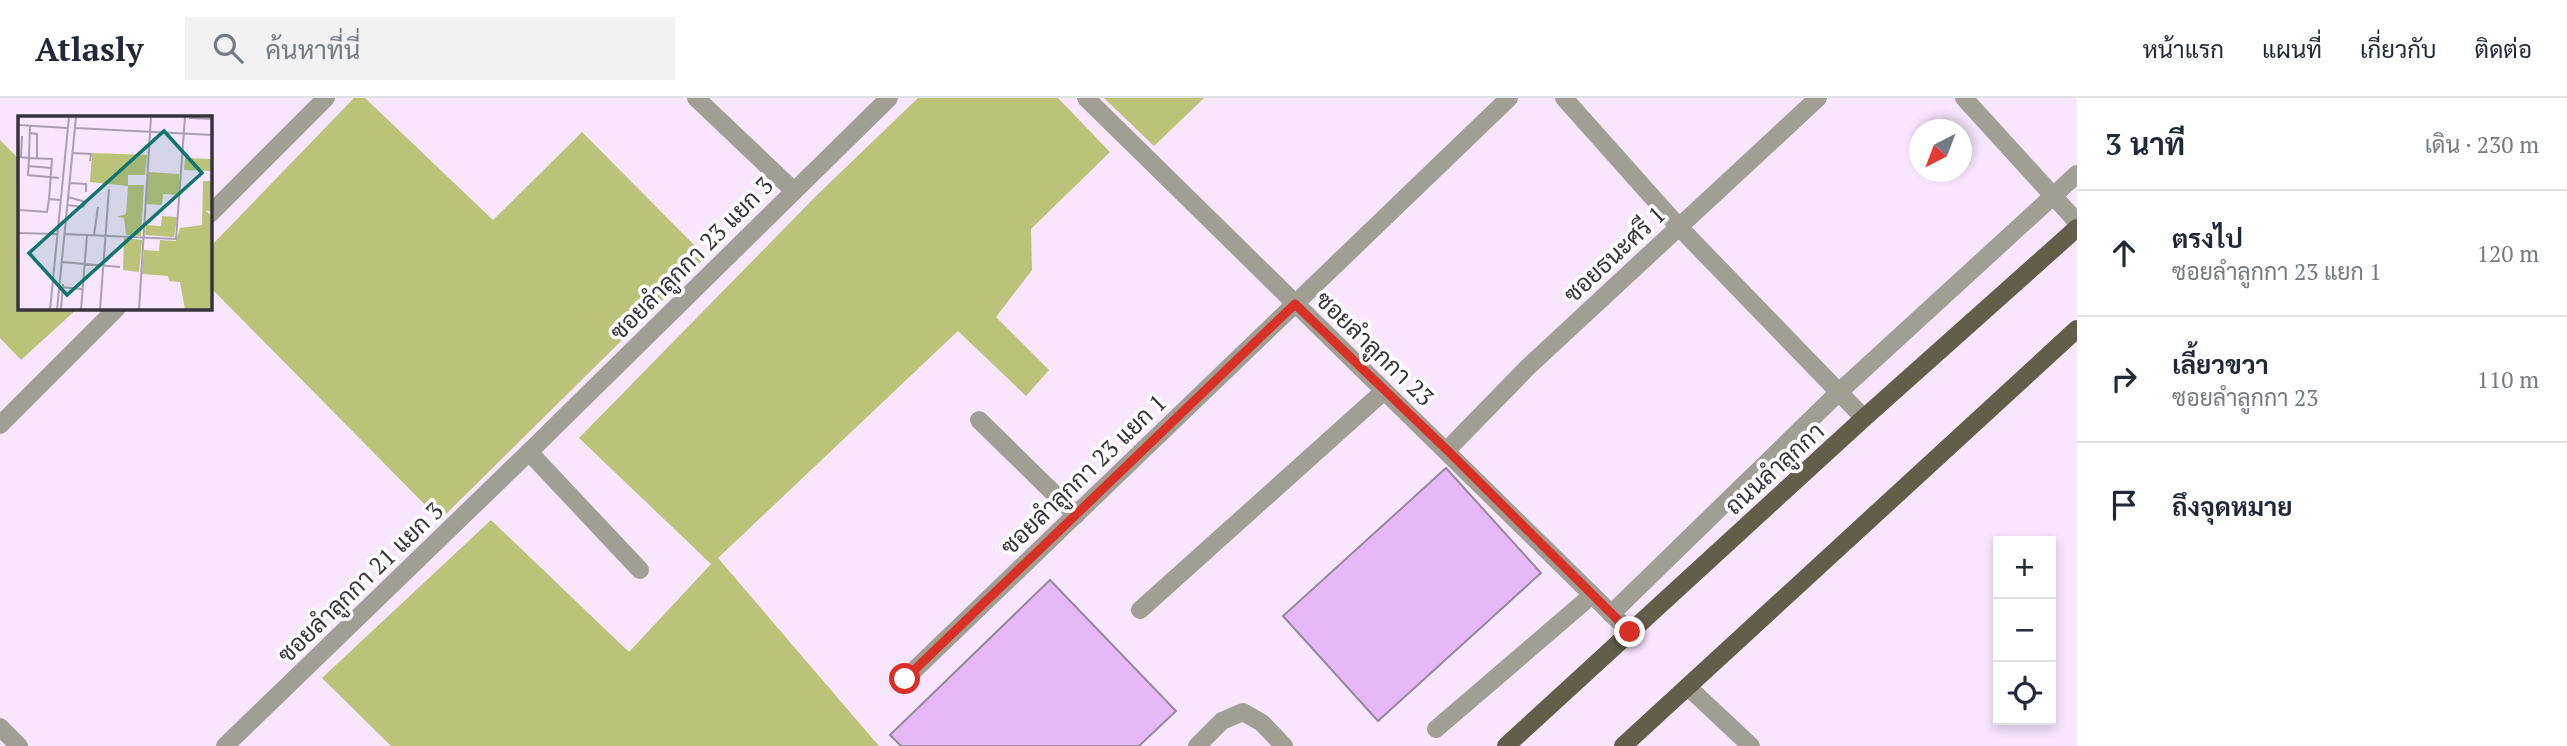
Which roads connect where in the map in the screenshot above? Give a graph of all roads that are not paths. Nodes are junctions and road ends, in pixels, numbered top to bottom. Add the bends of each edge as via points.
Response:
1 (326, 98) edge
2 (696, 98) edge
3 (889, 98) edge
4 (1086, 98) edge
5 (1509, 98) edge
6 (1564, 98) edge
7 (1818, 98) edge
8 (1964, 98) edge
9 (2077, 174) edge
10 (794, 191) junction
11 (2055, 196) junction
12 (212, 212) edge
13 (2077, 222) edge
14 (1679, 227) junction
15 (2077, 228) edge
16 (1295, 304) junction
17 (115, 310) edge
18 (2077, 329) edge
19 (1384, 391) junction
20 (1839, 392) junction
21 (1864, 418) junction
22 (979, 420) dead end
23 (0, 425) edge
24 (1447, 450) junction
25 (528, 452) junction
26 (1076, 515) junction
27 (640, 570) dead end
28 (1591, 596) junction
29 (1140, 610) dead end
30 (1611, 614) junction
31 (1630, 632) junction
32 (905, 679) dead end
33 (1688, 687) junction
34 (0, 727) edge
35 (1436, 729) dead end
36 (19, 746) edge
37 (225, 746) edge
38 (1197, 746) edge
39 (1284, 746) edge
40 (1506, 746) edge
41 (1623, 746) edge
42 (1751, 746) edge

1 - 12 street
2 - 10 street
3 - 10 street, ซอยลำลูกกา 23 แยก 3
4 - 16 street, ซอยลำลูกกา 23
5 - 16 street, ซอยลำลูกกา 23 แยก 1
6 - 14 street
7 - 14 street, ซอยธนะศรี 1
8 - 11 street
9 - 11 street
10 - 25 street, ซอยลำลูกกา 23 แยก 3
11 - 13 street
11 - 20 street
14 - 20 street
14 - 24 street, ซอยธนะศรี 1 via 1528,367
15 - 21 main road, ถนนลำลูกกา
16 - 19 street, ซอยลำลูกกา 23
16 - 26 street, ซอยลำลูกกา 23 แยก 1
17 - 23 street
18 - 33 main road
19 - 24 street, ซอยลำลูกกา 23
19 - 29 street
20 - 21 street
20 - 30 street
21 - 31 main road, ถนนลำลูกกา
22 - 26 street
24 - 28 street, ซอยลำลูกกา 23
25 - 27 street
25 - 37 street, ซอยลำลูกกา 21 แยก 3
26 - 32 street, ซอยลำลูกกา 23 แยก 1
28 - 30 street, ซอยลำลูกกา 23
28 - 35 street
30 - 31 street, ซอยลำลูกกา 23
31 - 40 main road, ถนนลำลูกกา
33 - 41 main road
33 - 42 street
34 - 36 street
38 - 39 street via 1222,721 1243,712 1262,723

